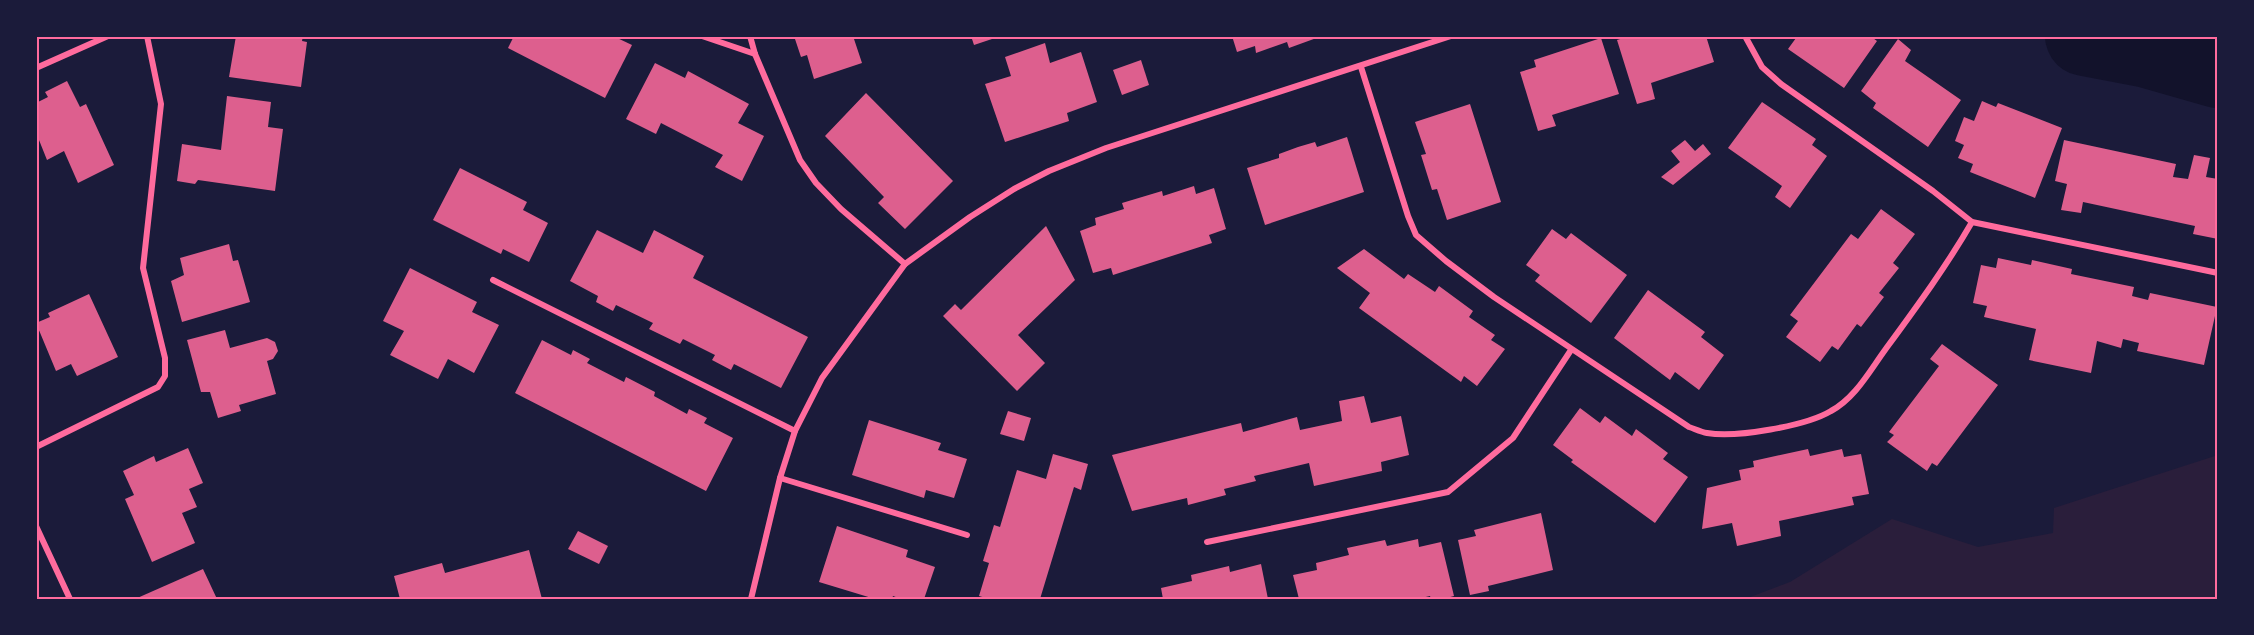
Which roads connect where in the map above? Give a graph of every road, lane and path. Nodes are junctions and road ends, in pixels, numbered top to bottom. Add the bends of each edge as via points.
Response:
1 (108, 36) edge
2 (147, 36) edge
3 (702, 36) edge
4 (750, 36) edge
5 (1451, 36) edge
6 (1745, 36) edge
7 (755, 54) junction
8 (1361, 67) junction
9 (36, 68) edge
10 (1972, 222) junction
11 (905, 264) junction
12 (2218, 273) edge
13 (493, 280) dead end
14 (1571, 350) junction
15 (795, 431) junction
16 (36, 447) edge
17 (780, 478) junction
18 (36, 526) edge
19 (967, 535) dead end
20 (1207, 542) dead end
21 (70, 599) edge
22 (751, 599) edge

1 - 9 street
2 - 16 street via 161,104 143,268 165,358 165,376 158,387
3 - 7 street
4 - 7 street
5 - 8 street
6 - 10 street via 1762,67 1781,84
7 - 11 street via 800,160 841,209
8 - 11 street via 1106,148 1049,171 970,217
8 - 14 street via 1416,235 1494,297
10 - 12 street
10 - 14 street via 1851,396 1808,421 1758,431 1707,433 1689,427
11 - 15 street via 822,378
13 - 15 street
14 - 20 street via 1513,438 1448,492
15 - 17 street
17 - 19 street
17 - 22 street
18 - 21 street

